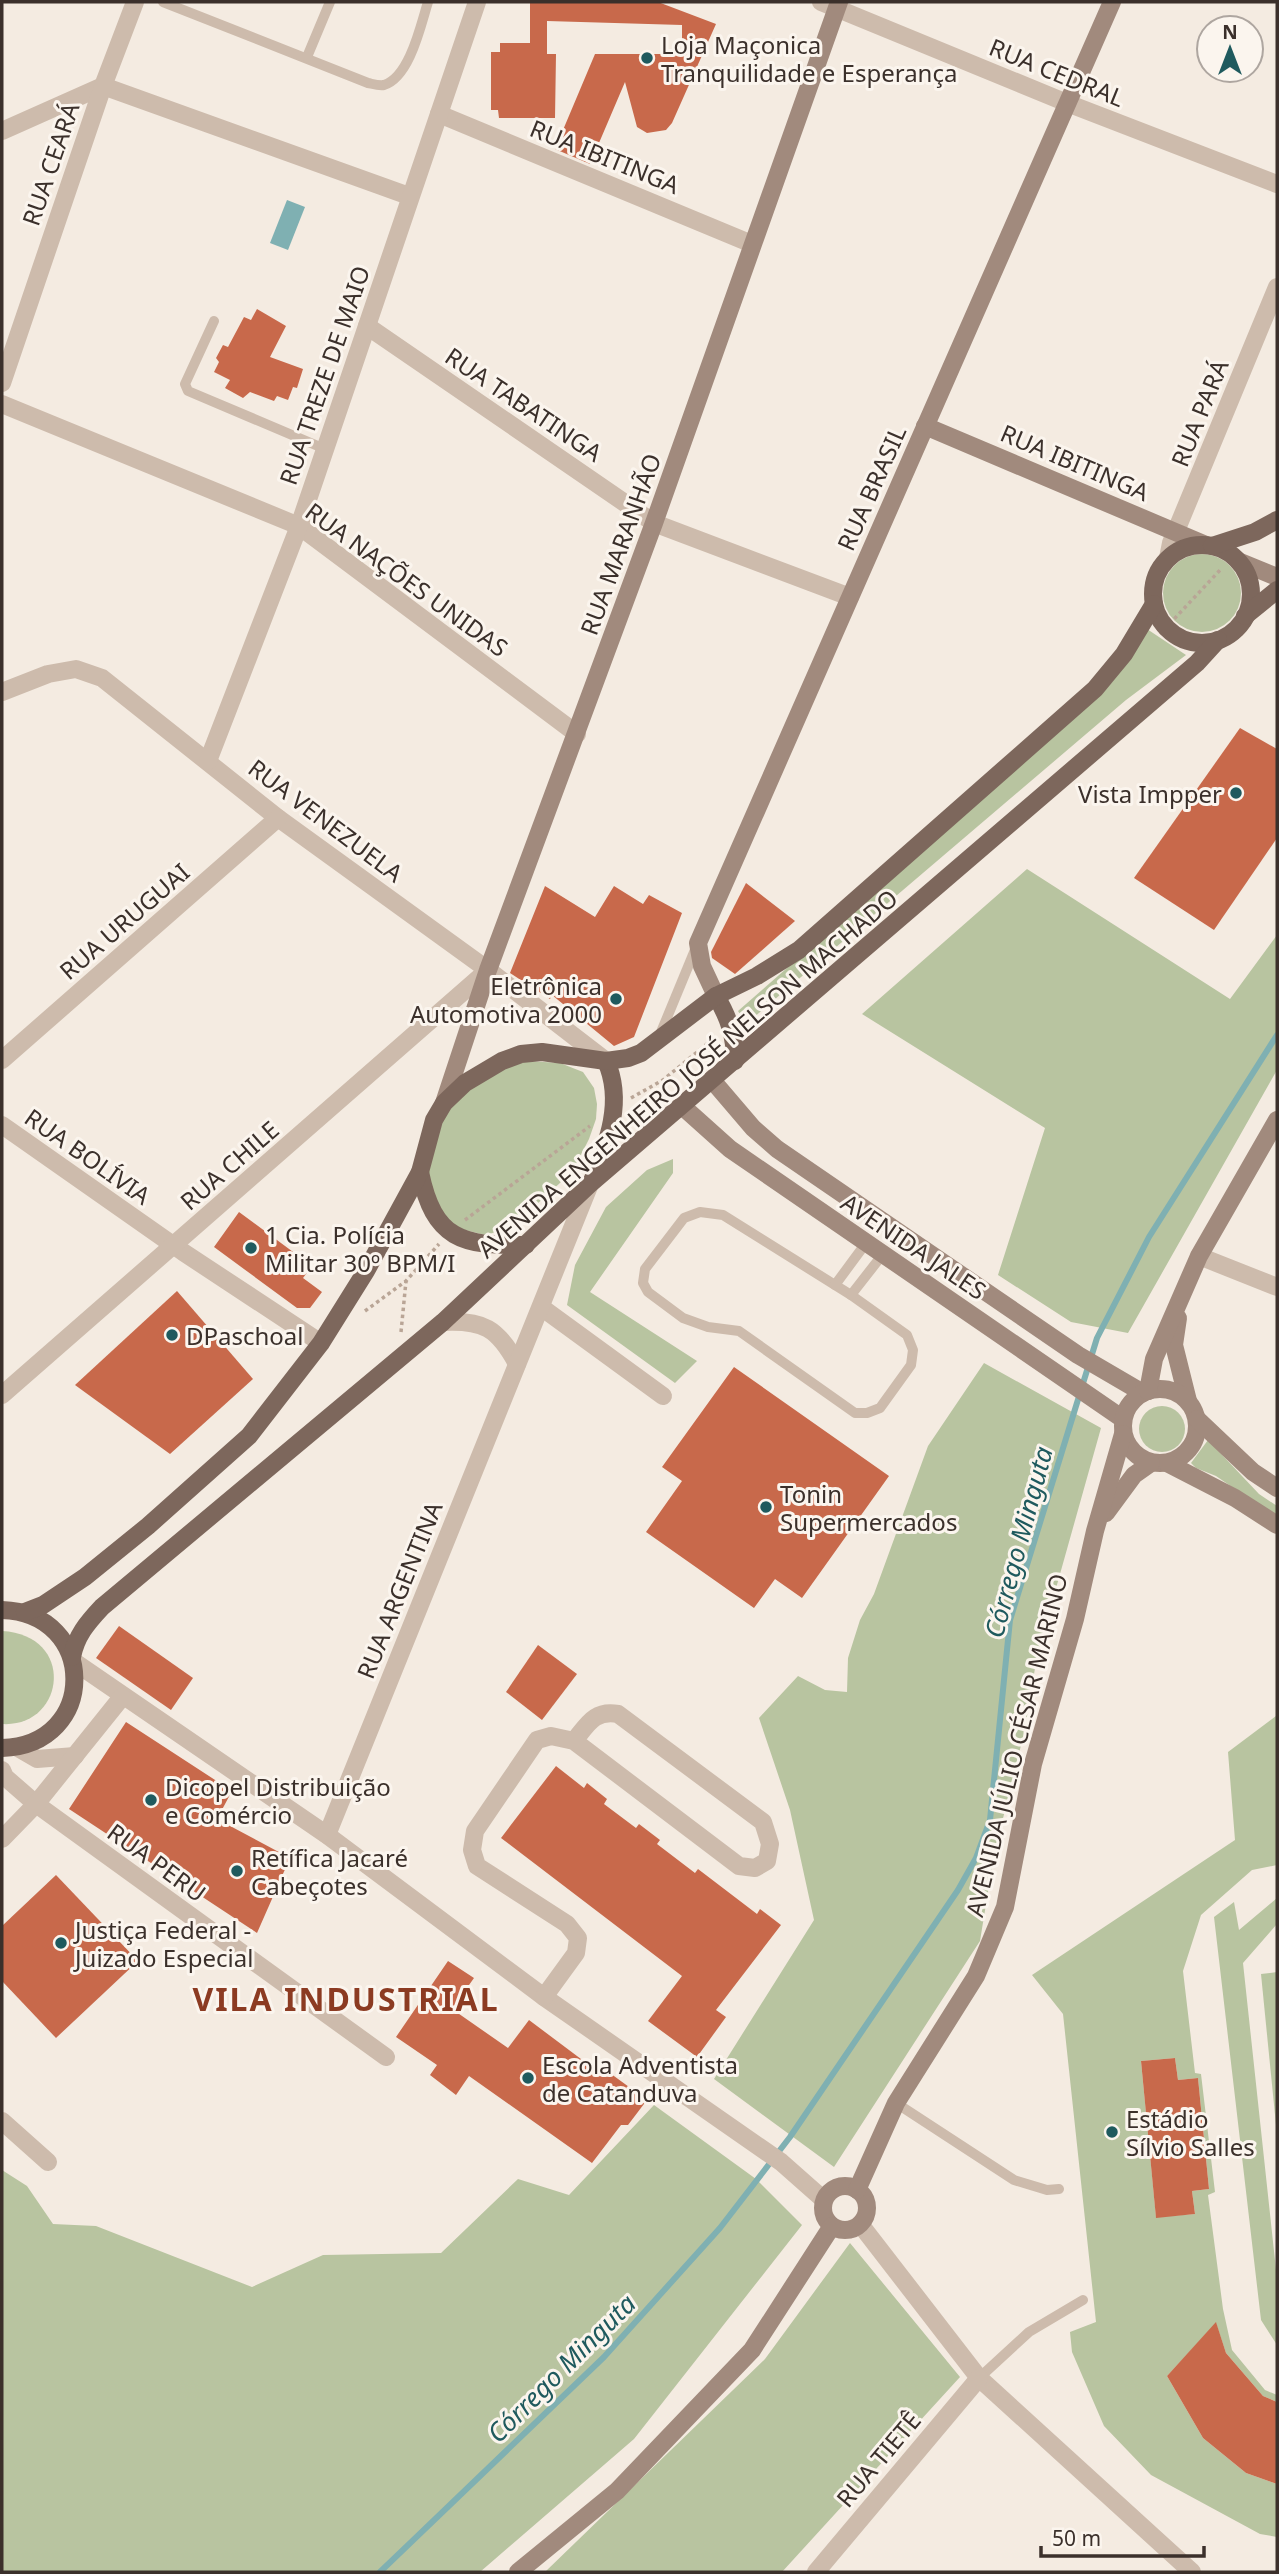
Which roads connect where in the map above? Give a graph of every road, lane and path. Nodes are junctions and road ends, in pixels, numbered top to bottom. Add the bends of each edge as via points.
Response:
1 (135, 2) edge
2 (163, 2) edge
3 (330, 2) edge
4 (428, 2) edge
5 (477, 2) edge
6 (1112, 2) edge
7 (832, 4) edge
8 (307, 57) junction
9 (103, 86) junction
10 (1067, 103) junction
11 (439, 114) junction
12 (2, 131) edge
13 (1277, 184) edge
14 (409, 196) junction
15 (752, 244) junction
16 (1277, 287) edge
17 (214, 321) dead end
18 (367, 327) junction
19 (2, 383) edge
20 (2, 404) edge
21 (925, 426) junction
22 (326, 449) junction
23 (1277, 520) edge
24 (654, 523) junction
25 (299, 526) junction
26 (1177, 531) junction
27 (1209, 546) junction
28 (1168, 558) junction
29 (1236, 559) junction
30 (1277, 577) edge
31 (1277, 590) edge
32 (850, 597) junction
33 (1154, 604) junction
34 (1245, 616) junction
35 (1167, 628) junction
36 (1218, 640) junction
37 (2, 692) edge
38 (577, 734) junction
39 (208, 761) junction
40 (278, 818) junction
41 (698, 943) junction
42 (488, 970) junction
43 (716, 996) junction
44 (731, 1024) junction
45 (657, 1041) junction
46 (2, 1060) edge
47 (606, 1061) junction
48 (735, 1061) junction
49 (712, 1080) junction
50 (444, 1103) junction
51 (682, 1106) junction
52 (614, 1108) junction
53 (1277, 1120) edge
54 (2, 1125) edge
55 (420, 1172) junction
56 (590, 1184) junction
57 (449, 1232) junction
58 (866, 1243) junction
59 (526, 1245) junction
60 (174, 1246) junction
61 (883, 1254) junction
62 (1199, 1256) junction
63 (835, 1286) junction
64 (1277, 1287) edge
65 (851, 1295) junction
66 (1181, 1298) junction
67 (541, 1307) junction
68 (443, 1322) junction
69 (321, 1343) junction
70 (398, 1359) junction
71 (517, 1364) junction
72 (1145, 1392) junction
73 (2, 1395) edge
74 (663, 1396) dead end
75 (1188, 1401) junction
76 (1197, 1419) junction
77 (1123, 1426) junction
78 (1159, 1463) junction
79 (1277, 1488) edge
80 (1277, 1525) edge
81 (1095, 1531) junction
82 (10, 1608) edge
83 (72, 1659) junction
84 (122, 1696) junction
85 (574, 1741) junction
86 (10, 1748) edge
87 (75, 1756) junction
88 (2, 1770) edge
89 (36, 1804) junction
90 (327, 1835) junction
91 (2, 1839) edge
92 (544, 1997) junction
93 (386, 2057) dead end
94 (895, 2102) junction
95 (2, 2120) edge
96 (48, 2162) dead end
97 (1059, 2189) dead end
98 (857, 2190) junction
99 (824, 2200) junction
100 (860, 2224) junction
101 (832, 2226) junction
102 (1083, 2300) dead end
103 (979, 2378) junction
104 (518, 2572) edge
105 (816, 2572) edge
106 (1192, 2572) edge

1 - 9 street, RUA CEARÁ
2 - 8 lane
3 - 8 lane
4 - 8 lane via 408,61 382,86
5 - 11 street, RUA TREZE DE MAIO
6 - 10 street, RUA BRASIL
7 - 10 street, RUA CEDRAL
7 - 15 street, RUA MARANHÃO
9 - 12 street
9 - 14 street
9 - 19 street, RUA CEARÁ
10 - 13 street, RUA CEDRAL
10 - 21 street, RUA BRASIL
11 - 14 street, RUA TREZE DE MAIO
11 - 15 street, RUA IBITINGA
14 - 18 street, RUA TREZE DE MAIO
15 - 24 street, RUA MARANHÃO
16 - 26 street, RUA PARÁ
17 - 22 lane via 185,384 187,391
18 - 22 street, RUA TREZE DE MAIO
18 - 24 street, RUA TABATINGA
20 - 25 street, RUA NAÇÕES UNIDAS
21 - 26 street, RUA IBITINGA
21 - 32 street, RUA BRASIL
22 - 25 street, RUA TREZE DE MAIO
23 - 27 main road
24 - 32 street, RUA TABATINGA
24 - 38 street, RUA MARANHÃO
25 - 38 street, RUA NAÇÕES UNIDAS
25 - 39 street, RUA TREZE DE MAIO
26 - 27 street, RUA IBITINGA
26 - 28 street, RUA PARÁ
27 - 28 main road via 1192,546
27 - 29 main road
28 - 33 main road via 1155,579
29 - 30 street
29 - 34 main road via 1251,588
29 - 35 path
31 - 34 main road
32 - 41 street, RUA BRASIL
33 - 35 main road
33 - 43 main road, AVENIDA ENGENHEIRO JOSÉ NELSON MACHADO via 1124,654 1072,712 799,950
34 - 36 main road, AVENIDA ENGENHEIRO JOSÉ NELSON MACHADO via 1238,627
35 - 36 main road via 1190,641
36 - 48 main road, AVENIDA ENGENHEIRO JOSÉ NELSON MACHADO
37 - 39 street, RUA VENEZUELA via 48,674 76,669 102,678
38 - 42 street, RUA MARANHÃO
39 - 40 street, RUA VENEZUELA
40 - 42 street, RUA VENEZUELA
40 - 46 street, RUA URUGUAI
41 - 43 street via 702,966
41 - 45 lane
42 - 47 street, RUA VENEZUELA
42 - 50 street, RUA MARANHÃO
42 - 60 street, RUA CHILE
43 - 44 main road
43 - 45 main road, AVENIDA ENGENHEIRO JOSÉ NELSON MACHADO
44 - 48 main road
44 - 52 path via 663,1080
45 - 47 main road, AVENIDA ENGENHEIRO JOSÉ NELSON MACHADO via 641,1053
47 - 50 main road, AVENIDA ENGENHEIRO JOSÉ NELSON MACHADO via 578,1055 522,1054 486,1069
47 - 52 main road via 612,1075
48 - 49 main road, AVENIDA ENGENHEIRO JOSÉ NELSON MACHADO
49 - 51 main road, AVENIDA ENGENHEIRO JOSÉ NELSON MACHADO
49 - 72 street, AVENIDA JALES via 777,1149 1078,1355
50 - 55 main road, AVENIDA ENGENHEIRO JOSÉ NELSON MACHADO via 434,1120
51 - 56 main road, AVENIDA ENGENHEIRO JOSÉ NELSON MACHADO
51 - 58 street, AVENIDA JALES via 730,1149
52 - 56 main road via 605,1149
52 - 57 path
53 - 62 street
54 - 60 street, RUA BOLÍVIA
55 - 57 main road via 432,1211
55 - 69 main road, AVENIDA ENGENHEIRO JOSÉ NELSON MACHADO
56 - 59 main road, AVENIDA ENGENHEIRO JOSÉ NELSON MACHADO
56 - 67 street, RUA ARGENTINA
57 - 59 main road via 477,1245
57 - 70 path via 406,1282
58 - 61 street, AVENIDA JALES
58 - 63 lane
59 - 68 main road, AVENIDA ENGENHEIRO JOSÉ NELSON MACHADO
60 - 69 street, RUA BOLÍVIA
60 - 73 street, RUA CHILE
61 - 65 lane
61 - 77 street, AVENIDA JALES via 1086,1393
62 - 64 street
62 - 66 street
63 - 65 lane
63 - 65 lane via 723,1215 700,1212 684,1218 645,1269 643,1283 683,1318 708,1328 739,1331 855,1413 867,1413 880,1408 912,1365 913,1350 907,1335
66 - 72 street
66 - 75 street via 1174,1345
67 - 71 street, RUA ARGENTINA
67 - 74 street
68 - 70 main road, AVENIDA ENGENHEIRO JOSÉ NELSON MACHADO
68 - 71 street via 466,1321 488,1328 506,1343
69 - 82 main road, AVENIDA ENGENHEIRO JOSÉ NELSON MACHADO via 249,1436 148,1526 43,1605
70 - 83 main road, AVENIDA ENGENHEIRO JOSÉ NELSON MACHADO via 102,1607 75,1641
71 - 90 street, RUA ARGENTINA
72 - 75 street via 1173,1391
72 - 77 street via 1127,1409
75 - 76 street
76 - 78 street via 1198,1431 1188,1452
76 - 79 street via 1253,1472
77 - 78 street via 1133,1452
77 - 81 street, AVENIDA JÚLIO CÉSAR MARINO
78 - 80 street via 1235,1498
78 - 81 street, AVENIDA JÚLIO CÉSAR MARINO via 1134,1475
81 - 94 street, AVENIDA JÚLIO CÉSAR MARINO via 1034,1764 1004,1907 976,1976
82 - 83 main road via 52,1627
83 - 84 street
83 - 86 main road via 74,1694 60,1723 34,1743
84 - 87 street
84 - 90 street
85 - 85 street via 739,1866 755,1868 767,1861 770,1844 763,1822 618,1714 596,1716
85 - 92 street via 551,1736 537,1740 475,1831 471,1850 477,1866 567,1924 578,1938 576,1953
86 - 87 street via 37,1759
87 - 89 street
88 - 89 street, RUA PERU
89 - 91 street
89 - 93 street, RUA PERU
90 - 92 street
92 - 99 street via 781,2162
94 - 97 lane via 1014,2180
94 - 98 street, AVENIDA JÚLIO CÉSAR MARINO
95 - 96 street
98 - 99 street via 838,2187
98 - 100 street via 867,2206
99 - 101 street via 825,2220
100 - 101 street via 842,2230
100 - 103 street
101 - 104 street via 752,2350 617,2491
102 - 103 lane via 1029,2332
103 - 105 street, RUA TIETÊ
103 - 106 street

